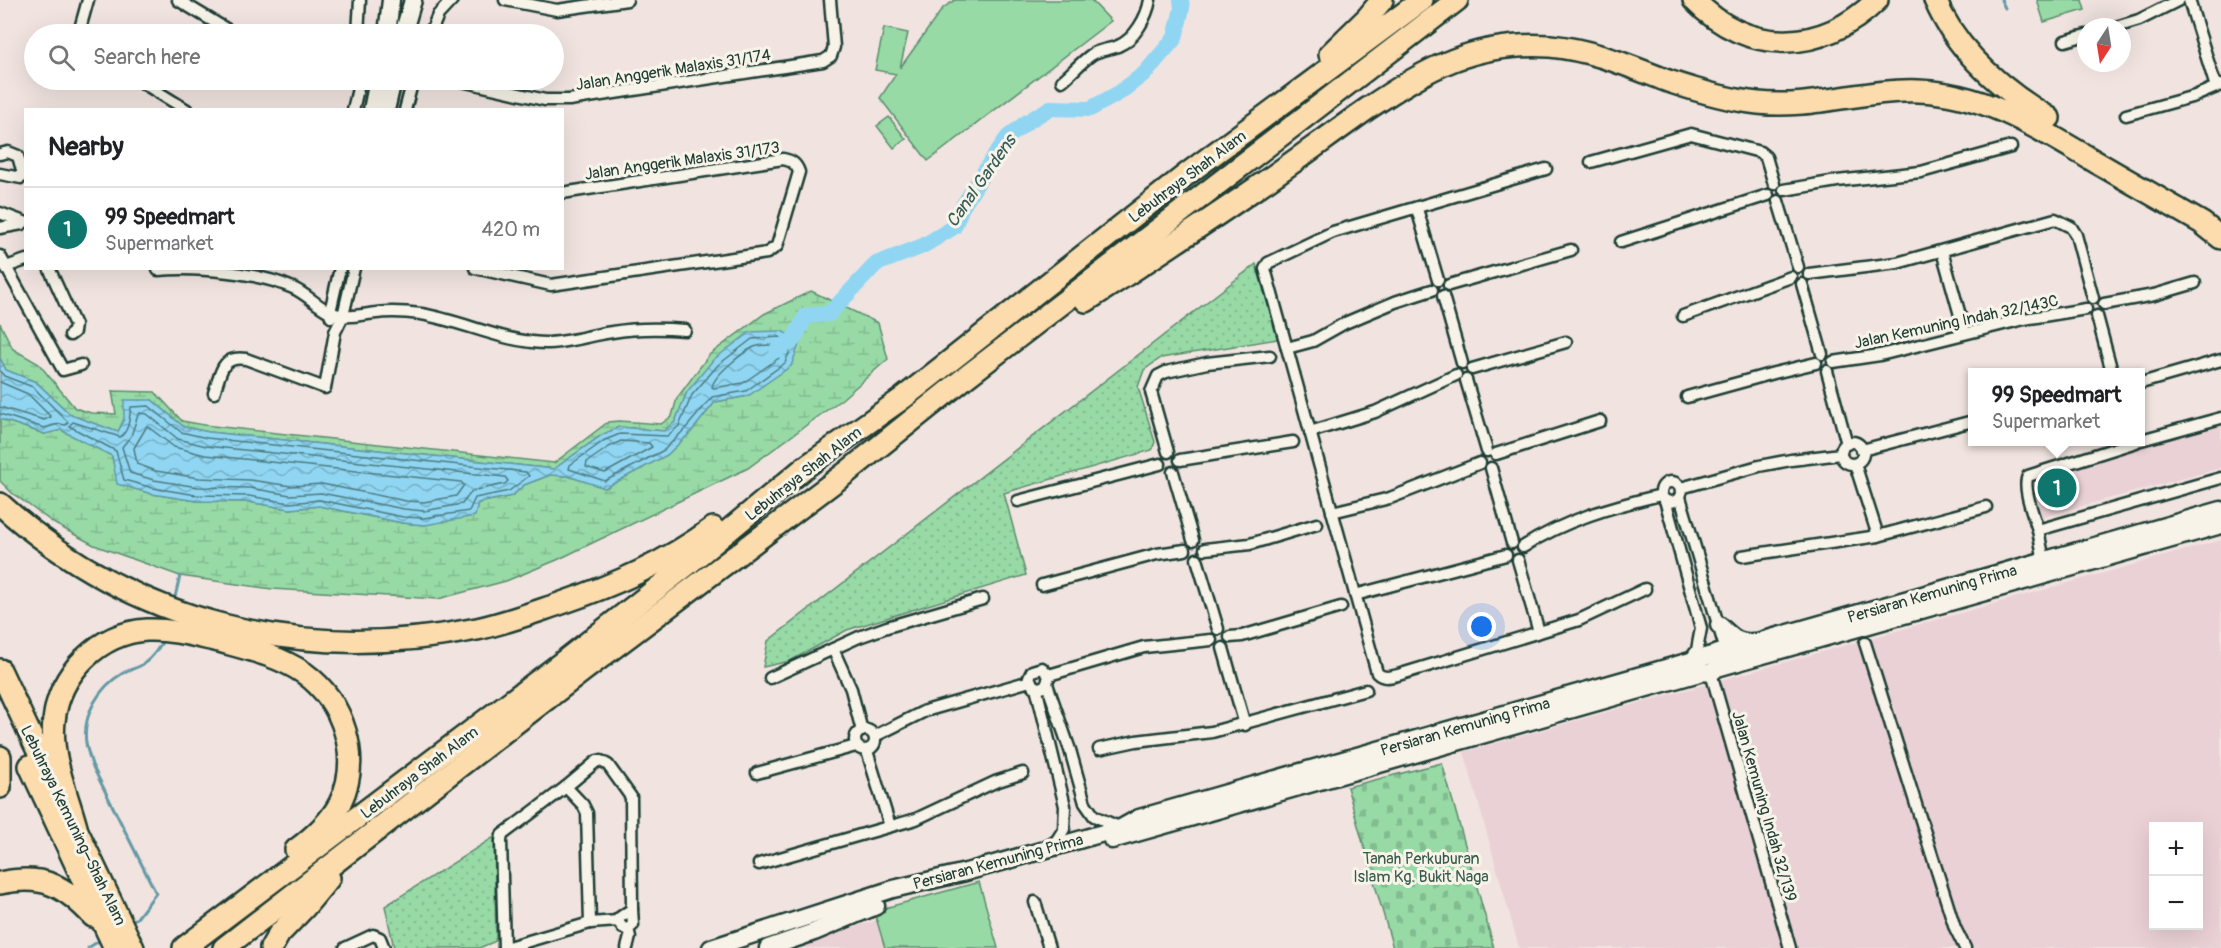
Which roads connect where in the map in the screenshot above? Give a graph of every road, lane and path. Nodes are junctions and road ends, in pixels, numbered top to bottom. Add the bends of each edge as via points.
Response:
1 (88, 0) edge
2 (178, 0) edge
3 (360, 0) edge
4 (391, 0) edge
5 (413, 0) edge
6 (453, 0) edge
7 (506, 0) edge
8 (627, 0) edge
9 (830, 0) edge
10 (1150, 0) edge
11 (1382, 0) edge
12 (1422, 0) edge
13 (1457, 0) edge
14 (1694, 0) edge
15 (1710, 0) edge
16 (1860, 0) edge
17 (1877, 0) edge
18 (1935, 0) edge
19 (2180, 0) edge
20 (2189, 0) edge
21 (2131, 22) edge
22 (81, 24) edge
23 (218, 24) edge
24 (359, 24) edge
25 (388, 24) edge
26 (406, 24) edge
27 (434, 24) edge
28 (2077, 38) edge
29 (2065, 41) dead end
30 (1062, 81) dead end
31 (2218, 86) edge
32 (154, 90) edge
33 (357, 90) edge
34 (376, 90) edge
35 (391, 90) edge
36 (410, 90) edge
37 (501, 90) edge
38 (184, 108) edge
39 (353, 108) edge
40 (372, 108) edge
41 (386, 108) edge
42 (405, 108) edge
43 (2126, 115) dead end
44 (2011, 147) dead end
45 (0, 154) edge
46 (1591, 162) dead end
47 (1546, 169) dead end
48 (0, 174) edge
49 (1187, 174) junction
50 (1774, 184) junction
51 (1785, 190) junction
52 (564, 193) edge
53 (1773, 198) junction
54 (1417, 209) junction
55 (0, 213) edge
56 (2221, 221) edge
57 (0, 228) edge
58 (2221, 238) edge
59 (1621, 242) dead end
60 (1571, 250) dead end
61 (1942, 251) junction
62 (0, 256) edge
63 (24, 261) edge
64 (6, 267) junction
65 (1798, 267) junction
66 (50, 270) edge
67 (192, 270) edge
68 (340, 270) edge
69 (354, 270) edge
70 (484, 270) edge
71 (1809, 274) junction
72 (1791, 277) junction
73 (1438, 280) junction
74 (2195, 283) dead end
75 (1802, 284) junction
76 (1449, 285) junction
77 (1432, 290) junction
78 (1443, 296) junction
79 (2093, 298) junction
80 (2104, 304) junction
81 (2086, 309) junction
82 (330, 312) junction
83 (344, 316) junction
84 (1683, 316) dead end
85 (2097, 316) junction
86 (685, 330) dead end
87 (335, 332) junction
88 (1965, 333) junction
89 (70, 335) dead end
90 (1566, 342) dead end
91 (1287, 348) junction
92 (1269, 356) dead end
93 (1819, 359) junction
94 (2221, 360) edge
95 (1462, 363) junction
96 (81, 365) dead end
97 (1830, 367) junction
98 (2111, 368) edge
99 (1472, 369) junction
100 (966, 377) junction
101 (1461, 377) junction
102 (2145, 382) edge
103 (214, 393) dead end
104 (1687, 398) dead end
105 (2221, 418) edge
106 (1600, 421) dead end
107 (1968, 422) edge
108 (1310, 432) junction
109 (2145, 439) edge
110 (1293, 442) dead end
111 (1847, 444) junction
112 (2121, 446) edge
113 (1862, 450) junction
114 (1168, 452) junction
115 (1491, 452) junction
116 (1841, 454) junction
117 (1180, 460) junction
118 (1480, 463) junction
119 (1160, 464) junction
120 (1855, 464) junction
121 (804, 468) junction
122 (1491, 468) junction
123 (1173, 472) junction
124 (2221, 478) edge
125 (1680, 493) junction
126 (1663, 498) junction
127 (1018, 501) dead end
128 (0, 504) edge
129 (1986, 507) dead end
130 (2221, 510) edge
131 (1332, 512) junction
132 (1317, 524) dead end
133 (2221, 525) edge
134 (2038, 530) junction
135 (1878, 537) junction
136 (1193, 540) junction
137 (1512, 543) junction
138 (1523, 547) junction
139 (1205, 549) junction
140 (1185, 550) junction
141 (1506, 555) junction
142 (1742, 556) dead end
143 (1197, 559) junction
144 (1518, 561) junction
145 (2044, 561) junction
146 (1042, 585) dead end
147 (1645, 589) dead end
148 (1356, 595) junction
149 (983, 599) dead end
150 (1341, 607) dead end
151 (1719, 625) junction
152 (1218, 629) junction
153 (1539, 632) junction
154 (1230, 637) junction
155 (1211, 640) junction
156 (1759, 642) junction
157 (259, 643) junction
158 (1865, 643) dead end
159 (1223, 648) junction
160 (833, 650) junction
161 (1726, 651) junction
162 (1672, 667) junction
163 (0, 670) edge
164 (1707, 673) junction
165 (770, 678) dead end
166 (1048, 680) junction
167 (1033, 684) junction
168 (1366, 690) dead end
169 (0, 702) edge
170 (1245, 724) junction
171 (862, 731) junction
172 (874, 736) junction
173 (856, 746) junction
174 (1099, 748) dead end
175 (867, 751) junction
176 (0, 757) edge
177 (757, 773) dead end
178 (1023, 773) dead end
179 (1075, 774) junction
180 (1058, 779) junction
181 (0, 787) edge
182 (567, 788) junction
183 (890, 825) junction
184 (76, 827) junction
185 (1120, 828) junction
186 (1037, 852) junction
187 (348, 854) junction
188 (759, 864) dead end
189 (0, 883) edge
190 (1035, 902) dead end
191 (240, 908) junction
192 (632, 909) junction
193 (826, 919) junction
194 (618, 921) junction
195 (590, 923) junction
196 (628, 928) junction
197 (114, 933) edge
198 (133, 948) edge
199 (184, 948) edge
200 (224, 948) edge
201 (271, 948) edge
202 (345, 948) edge
203 (384, 948) edge
204 (504, 948) edge
205 (627, 948) edge
206 (711, 948) edge
207 (768, 948) edge
208 (1049, 948) edge
209 (1790, 948) edge
210 (1965, 948) edge

1 - 22 street
2 - 23 street
3 - 24 street
4 - 25 street
5 - 26 street
6 - 27 street
7 - 8 street via 557,10
9 - 37 street, Jalan Anggerik Malaxis 31/174 via 834,47 831,56 823,61 569,100 545,100
10 - 30 street via 1130,39 1100,49
11 - 49 highway via 1346,40 1267,100
12 - 49 highway, Lebuhraya Shah Alam
13 - 100 highway, Lebuhraya Shah Alam
14 - 17 highway via 1732,29 1756,38 1798,42 1826,35 1850,23
15 - 16 highway via 1752,25 1773,29 1812,26
18 - 56 highway via 1965,48 2008,91
19 - 21 street
20 - 31 street
28 - 29 street
31 - 43 street
32 - 38 street
33 - 39 street
34 - 40 street
35 - 41 street
36 - 42 street
44 - 51 street via 1921,172
45 - 48 street via 18,156 23,174 17,179
46 - 50 street via 1691,134 1760,152 1766,157
47 - 54 street
49 - 121 highway, Lebuhraya Shah Alam via 912,392
50 - 51 street
50 - 53 street via 1768,190
51 - 53 street via 1784,196
52 - 70 street, Jalan Anggerik Malaxis 31/173 via 783,159 792,161 799,172 777,246 772,250 552,285
53 - 59 street
53 - 65 street
54 - 73 street
54 - 91 street via 1334,232 1265,265
55 - 57 street via 24,222
58 - 100 highway via 2202,223 2019,117 1964,98 1903,91 1804,104 1759,103 1707,93 1601,55 1573,49 1503,47 1429,69 1006,357
60 - 76 street
61 - 71 street via 1897,263
61 - 79 street via 2055,219 2071,227 2076,235
61 - 88 street
62 - 64 street
63 - 64 street
64 - 96 street via 63,370
65 - 71 street
65 - 72 street
66 - 89 street via 75,325
67 - 82 street via 276,282 294,288
68 - 82 street
69 - 83 street
71 - 75 street
72 - 75 street
72 - 84 street
73 - 76 street
73 - 77 street
74 - 80 street
75 - 93 street
76 - 78 street
77 - 78 street
77 - 91 street via 1345,323 1313,341
78 - 95 street
79 - 80 street
79 - 81 street
80 - 85 street via 2103,313
81 - 85 street
81 - 88 street, Jalan Kemuning Indah 32/143C
82 - 83 street
82 - 87 street
83 - 86 street via 404,312 453,320 508,338 546,343 636,329
83 - 87 street
85 - 98 street
87 - 103 street via 325,388 235,357 223,366
88 - 97 street, Jalan Kemuning Indah 32/143C
90 - 99 street
91 - 108 street
92 - 114 street via 1207,363 1158,376 1151,392
93 - 97 street via 1820,370
93 - 104 street
94 - 102 street
95 - 99 street
95 - 101 street via 1457,366
97 - 111 street
99 - 101 street via 1472,375
100 - 187 highway, Lebuhraya Shah Alam
101 - 108 street via 1375,412
101 - 115 street
105 - 109 street
106 - 115 street
107 - 113 street
108 - 131 street
110 - 117 street
111 - 113 street via 1856,443
111 - 116 street
112 - 134 street via 2028,476 2026,488
113 - 120 street
114 - 117 street
114 - 119 street
115 - 118 street via 1481,455
115 - 122 street via 1497,462
116 - 120 street via 1845,462
116 - 125 street via 1759,466
117 - 123 street
118 - 122 street
118 - 131 street via 1390,498
119 - 123 street via 1164,470
119 - 127 street
120 - 135 street
121 - 157 highway via 669,558 612,585 528,615 477,629 417,637
121 - 191 highway, Lebuhraya Shah Alam via 687,565
122 - 137 street
123 - 136 street
124 - 134 street
125 - 126 street via 1672,502
125 - 126 street via 1677,483 1668,482 1662,486
125 - 151 street
126 - 138 street via 1630,502 1586,517
126 - 162 street via 1701,628 1694,657
128 - 157 highway via 60,553 107,581
129 - 135 street
130 - 145 street, Persiaran Kemuning Prima
131 - 148 street
132 - 139 street via 1250,544
133 - 164 street, Persiaran Kemuning Prima
134 - 145 street
135 - 142 street
136 - 139 street via 1201,542
136 - 140 street
137 - 138 street
137 - 141 street
138 - 144 street via 1524,555
139 - 143 street
140 - 143 street via 1189,557
140 - 146 street via 1156,554
141 - 144 street
141 - 148 street
143 - 152 street
144 - 153 street
145 - 156 street, Persiaran Kemuning Prima
147 - 153 street via 1580,620
148 - 153 street via 1377,673 1384,677
149 - 160 street via 887,627
150 - 154 street
151 - 156 street via 1743,644
151 - 161 street
152 - 154 street via 1225,630
152 - 155 street via 1211,634
154 - 159 street
155 - 159 street via 1216,648
155 - 166 street via 1144,647
156 - 161 street, Persiaran Kemuning Prima
157 - 184 highway via 149,630 123,635 99,646 83,660 60,694 53,742
157 - 191 highway via 304,673 331,700 348,741 349,767 339,804 328,820 268,872
158 - 210 street via 1955,928
159 - 170 street
160 - 165 street
160 - 171 street via 851,690
161 - 162 street, Persiaran Kemuning Prima
161 - 164 street
162 - 185 street, Persiaran Kemuning Prima via 1139,818
163 - 184 highway, Lebuhraya Kemuning–Shah Alam
164 - 193 street, Persiaran Kemuning Prima
164 - 209 street, Jalan Kemuning Indah 32/139
166 - 167 street via 1041,688
166 - 167 street via 1042,668 1035,669 1030,674
166 - 179 street
167 - 172 street via 925,711
167 - 180 street
168 - 170 street
169 - 197 highway, Lebuhraya Kemuning–Shah Alam
170 - 174 street
171 - 172 street
171 - 173 street via 856,737
172 - 175 street via 874,745
173 - 175 street
173 - 177 street
175 - 183 street
176 - 181 highway
178 - 183 street via 994,782 916,819
179 - 180 street
179 - 185 street via 1094,816
180 - 186 street via 1065,806 1065,829 1057,840
182 - 192 street via 601,760 631,797
182 - 195 street via 587,813
182 - 204 street via 501,837
183 - 188 street
184 - 197 highway, Lebuhraya Kemuning–Shah Alam
185 - 186 street, Persiaran Kemuning Prima
186 - 193 street, Persiaran Kemuning Prima via 893,890
187 - 200 highway, Lebuhraya Shah Alam
187 - 201 highway
189 - 197 highway via 34,879 57,885
190 - 208 street
191 - 199 highway, Lebuhraya Shah Alam
192 - 194 street via 620,915
192 - 196 street via 634,922
193 - 206 street, Persiaran Kemuning Prima
193 - 207 street, Persiaran Kemuning Prima
194 - 195 street
194 - 196 street via 621,927
195 - 204 street
196 - 205 street
197 - 198 highway, Lebuhraya Kemuning–Shah Alam
202 - 203 street via 378,935

